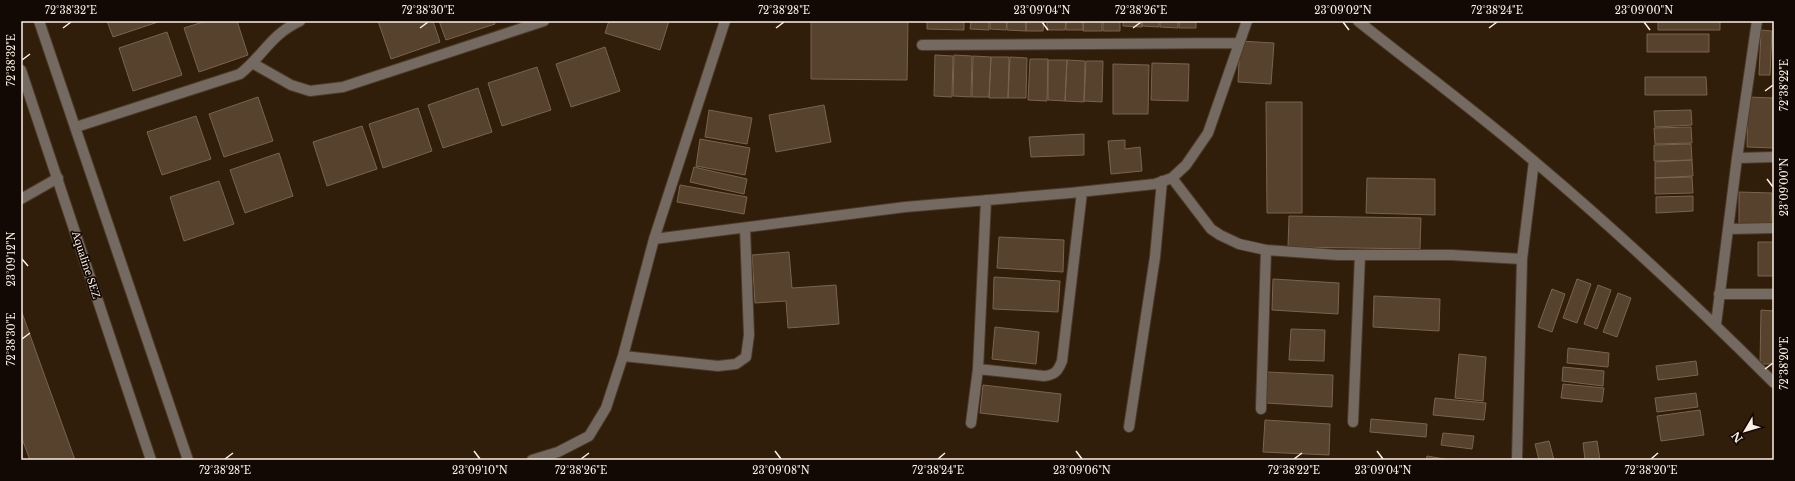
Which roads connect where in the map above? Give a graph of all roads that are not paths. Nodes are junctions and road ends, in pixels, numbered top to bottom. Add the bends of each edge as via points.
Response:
1 (39, 21) edge
2 (300, 21) edge
3 (544, 21) edge
4 (725, 21) edge
5 (1247, 21) edge
6 (1358, 21) edge
7 (1756, 21) edge
8 (1238, 43) junction
9 (922, 45) dead end
10 (254, 64) junction
11 (21, 70) edge
12 (76, 127) junction
13 (1774, 157) edge
14 (1737, 158) junction
15 (1534, 161) junction
16 (58, 178) junction
17 (1172, 178) junction
18 (1162, 181) junction
19 (1082, 192) junction
20 (21, 199) edge
21 (986, 200) junction
22 (745, 228) junction
23 (1774, 228) edge
24 (1728, 229) junction
25 (654, 239) junction
26 (1266, 250) junction
27 (1360, 255) junction
28 (1522, 259) junction
29 (1719, 294) junction
30 (1774, 294) edge
31 (1716, 324) junction
32 (623, 356) junction
33 (978, 369) junction
34 (1774, 383) edge
35 (1261, 409) dead end
36 (1353, 422) dead end
37 (971, 423) dead end
38 (1129, 427) dead end
39 (151, 460) edge
40 (188, 460) edge
41 (532, 460) edge
42 (1516, 460) edge

1 - 12 street
2 - 10 street via 272,38
3 - 10 street via 343,87 310,91 291,85
4 - 25 street
5 - 8 street
6 - 15 street
7 - 14 street
8 - 9 street
8 - 17 street via 1208,133 1186,165
10 - 12 street via 240,74
11 - 16 street, Aqualine SEZ
12 - 40 street
13 - 14 street
14 - 24 street
15 - 28 street
15 - 31 street
16 - 20 street
16 - 39 street, Aqualine SEZ
17 - 18 street
17 - 26 street via 1211,229 1239,244
18 - 19 street
18 - 38 street via 1155,257
19 - 21 street
19 - 33 street via 1059,369 1053,375 1044,376
21 - 22 street via 905,207
21 - 33 street
22 - 25 street
22 - 32 street via 750,335 746,357 736,364 718,366
23 - 24 street
24 - 29 street
25 - 32 street
26 - 27 street
26 - 35 street
27 - 28 street
27 - 36 street
28 - 42 street
29 - 30 street
29 - 31 street
31 - 34 street
32 - 41 street via 606,408 589,436 558,452
33 - 37 street

